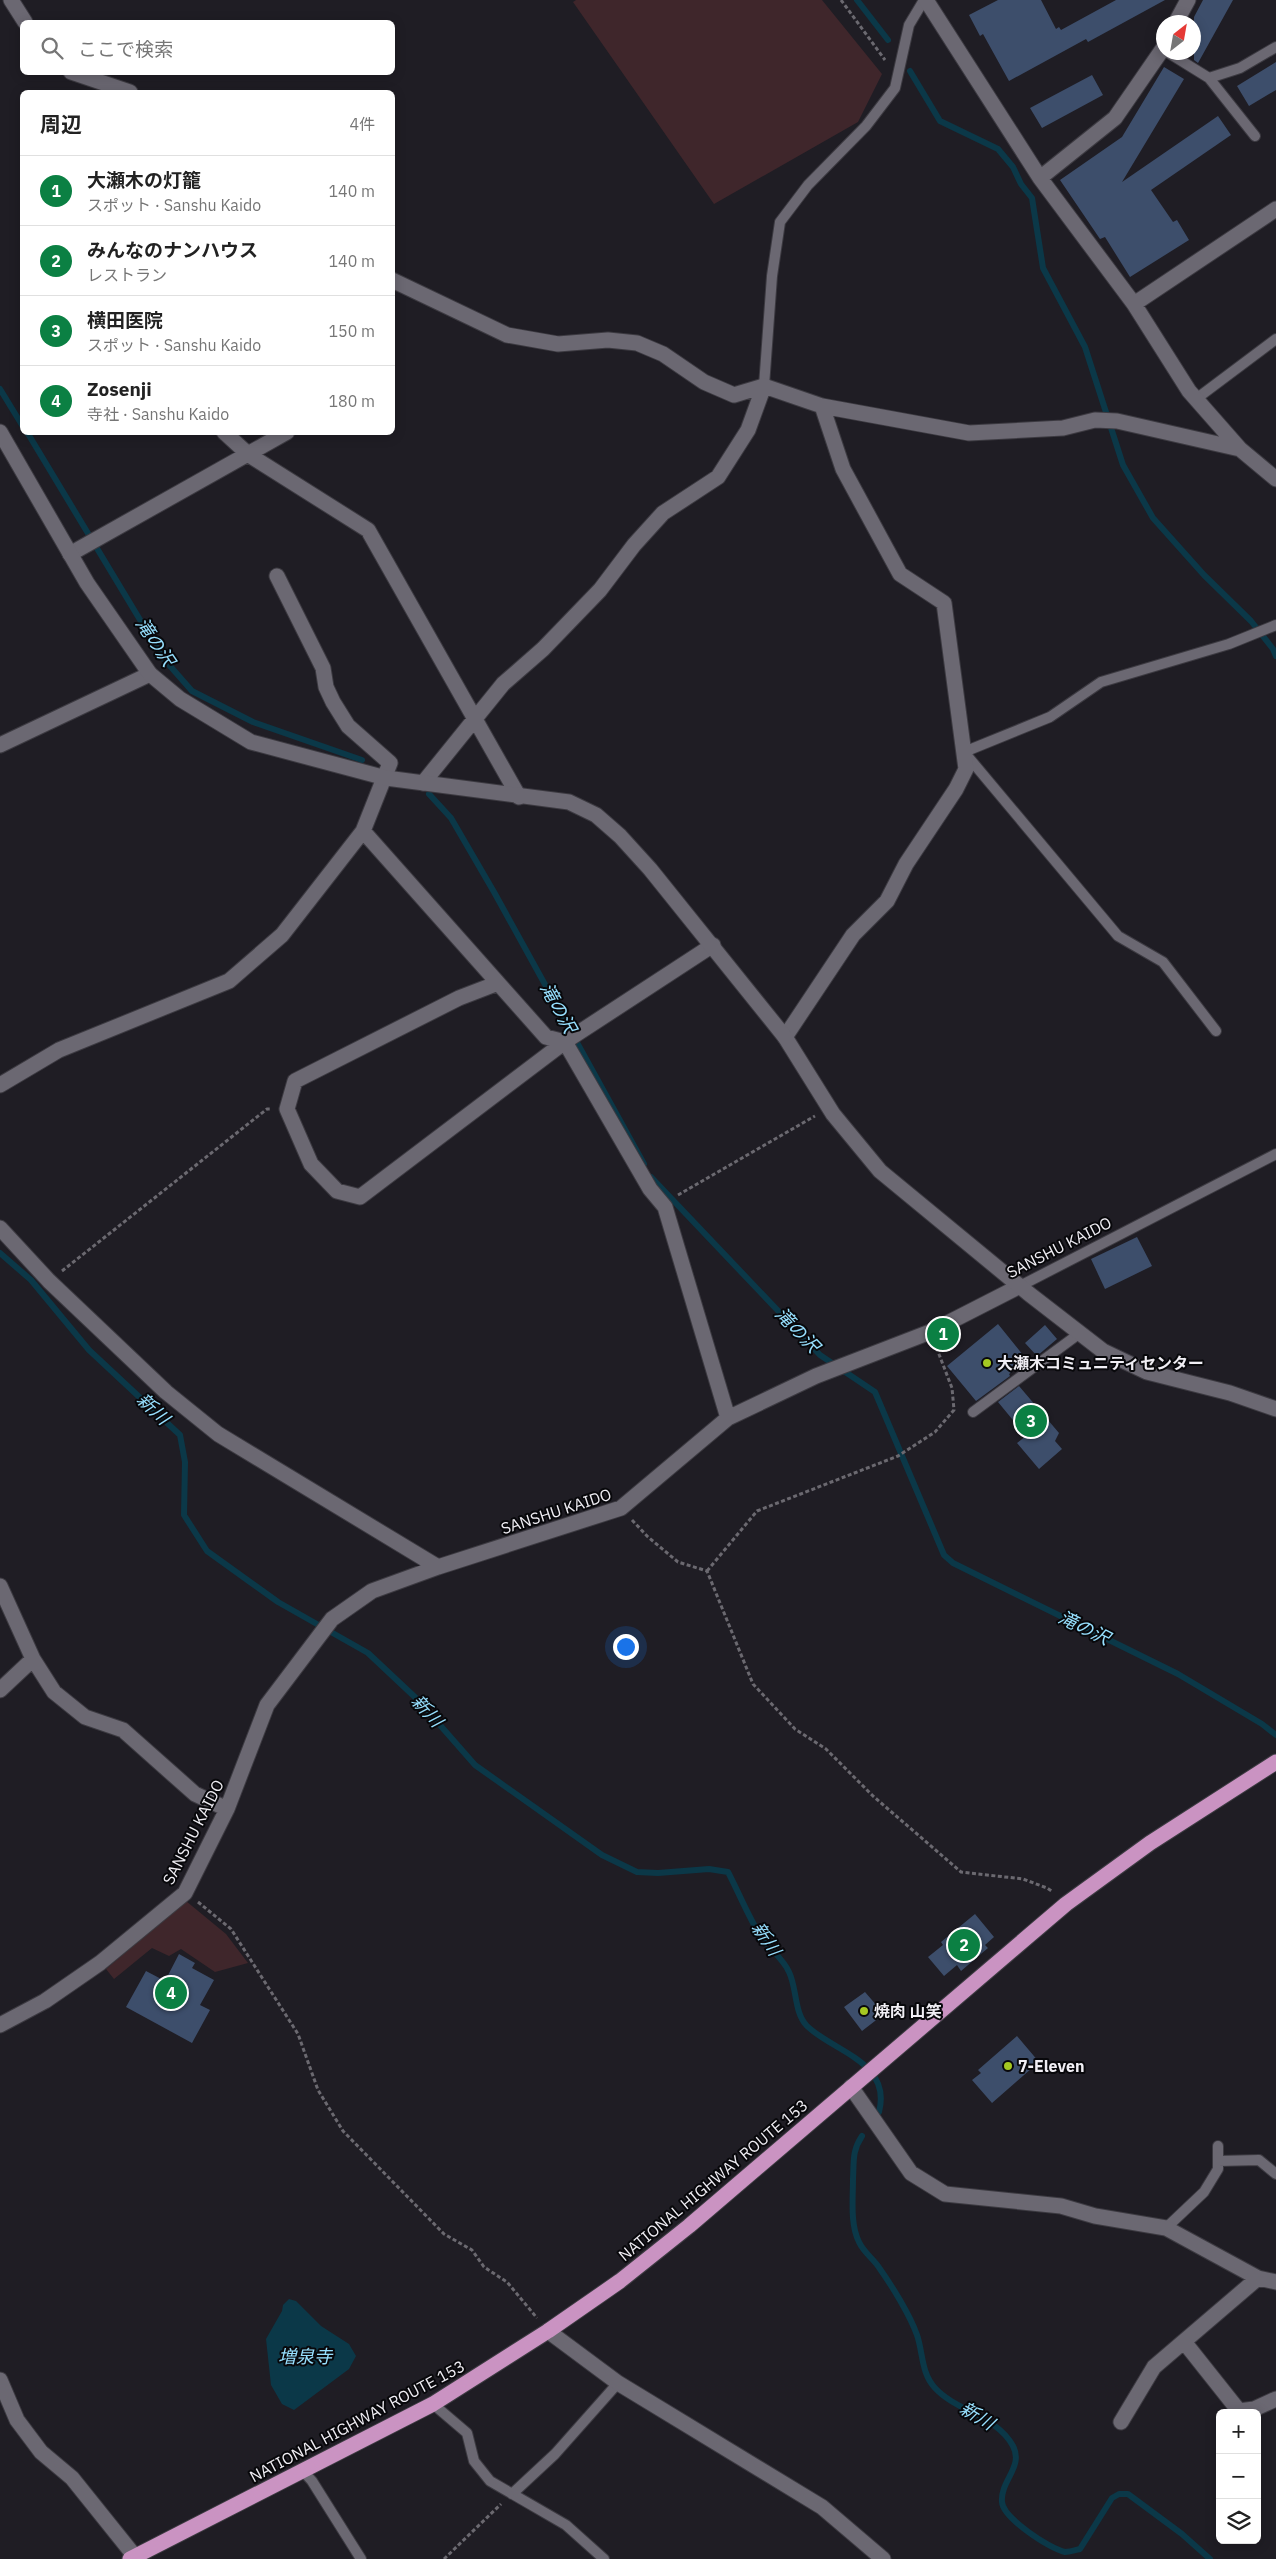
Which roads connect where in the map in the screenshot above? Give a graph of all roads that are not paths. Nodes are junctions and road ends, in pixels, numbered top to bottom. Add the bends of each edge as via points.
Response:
1 (11, 0) edge
2 (925, 0) edge
3 (1188, 0) edge
4 (1180, 15) edge
5 (24, 20) edge
6 (1276, 47) edge
7 (1157, 60) edge
8 (1180, 60) edge
9 (80, 75) edge
10 (1209, 78) junction
11 (124, 90) edge
12 (1255, 136) dead end
13 (1040, 178) junction
14 (1276, 209) edge
15 (395, 281) edge
16 (1134, 304) junction
17 (1276, 340) edge
18 (764, 386) junction
19 (1196, 399) junction
20 (822, 406) junction
21 (0, 432) edge
22 (227, 435) edge
23 (282, 435) edge
24 (1240, 449) junction
25 (249, 455) junction
26 (1276, 479) edge
27 (70, 554) junction
28 (277, 576) dead end
29 (1272, 626) edge
30 (150, 674) junction
31 (476, 720) junction
32 (0, 745) edge
33 (964, 752) junction
34 (386, 778) junction
35 (423, 783) junction
36 (520, 797) junction
37 (363, 831) junction
38 (713, 945) junction
39 (498, 982) junction
40 (1216, 1031) dead end
41 (785, 1037) junction
42 (565, 1041) junction
43 (0, 1085) edge
44 (1276, 1154) edge
45 (0, 1228) edge
46 (1020, 1286) junction
47 (1080, 1333) junction
48 (1276, 1409) edge
49 (973, 1412) dead end
50 (728, 1418) junction
51 (438, 1567) junction
52 (0, 1586) edge
53 (33, 1659) junction
54 (0, 1690) edge
55 (1276, 1762) edge
56 (228, 1809) junction
57 (0, 2025) edge
58 (851, 2087) junction
59 (1218, 2146) dead end
60 (1218, 2161) junction
61 (1276, 2174) edge
62 (1166, 2228) junction
63 (1258, 2278) junction
64 (1276, 2282) edge
65 (548, 2331) junction
66 (1185, 2343) junction
67 (0, 2380) edge
68 (618, 2383) junction
69 (1276, 2399) edge
70 (433, 2404) junction
71 (1121, 2422) dead end
72 (304, 2471) junction
73 (512, 2494) junction
74 (134, 2558) edge
75 (361, 2559) edge
76 (604, 2559) edge
77 (882, 2559) edge

1 - 5 street
2 - 13 street
2 - 18 lane via 909,26 895,88 866,126 808,185 780,222 772,276
3 - 4 street
6 - 10 lane via 1240,68
7 - 13 street via 1115,118
8 - 10 lane
9 - 11 street
10 - 12 lane
13 - 16 street
14 - 16 street
15 - 18 street via 507,335 558,344 608,340 637,343 663,354 704,382 734,395
16 - 19 street
17 - 19 lane
18 - 20 street
18 - 31 street via 748,430 718,477 664,513 634,545 600,590 543,649 503,684
19 - 24 street
20 - 24 street via 969,433 1063,428 1099,420 1117,421
20 - 33 street via 843,469 900,574 944,603
21 - 27 street
22 - 25 street
23 - 25 street
24 - 26 street
25 - 27 street
25 - 31 street via 368,530
27 - 30 street
28 - 34 street via 323,668 333,702 348,726 390,763
29 - 33 lane via 1229,644 1101,682 1050,717
30 - 32 street
30 - 34 street via 180,699 251,742
31 - 35 street
31 - 36 street
33 - 40 lane via 1118,936 1163,962
33 - 41 street via 966,769 956,790 906,864 887,901 853,935
34 - 35 street
34 - 37 street
35 - 36 street
36 - 38 street via 569,802 596,815 650,868
37 - 39 street
37 - 43 street via 282,935 229,981 59,1050
38 - 41 street
38 - 42 street
39 - 42 street via 546,1037
39 - 42 street via 295,1081 287,1109 311,1164 337,1191 360,1197
41 - 46 street via 829,1108 880,1171
42 - 50 street via 650,1189 665,1207
44 - 46 lane, SANSHU KAIDO
45 - 51 street via 49,1281 166,1392 218,1434
46 - 47 street
46 - 50 street, SANSHU KAIDO via 930,1332 823,1373
47 - 48 street via 1103,1351 1147,1372 1230,1393
47 - 49 lane
50 - 51 street, SANSHU KAIDO via 621,1508
51 - 56 street, SANSHU KAIDO via 372,1591 332,1619 267,1705
52 - 53 street
53 - 54 street
53 - 56 street via 54,1692 85,1717 123,1730 195,1794
55 - 58 highway, NATIONAL HIGHWAY ROUTE 153 via 1150,1843 1066,1904
56 - 57 street, SANSHU KAIDO via 185,1893 100,1963 45,2001
58 - 62 street via 911,2173 945,2194 1061,2206 1095,2216
58 - 65 highway, NATIONAL HIGHWAY ROUTE 153 via 674,2238 620,2281
59 - 60 lane
60 - 61 lane via 1260,2160
60 - 62 lane via 1218,2169 1204,2192
62 - 63 street
63 - 64 street
63 - 66 street
65 - 68 street
65 - 70 highway, NATIONAL HIGHWAY ROUTE 153
66 - 69 street via 1239,2411
66 - 71 street via 1154,2367
67 - 74 street via 17,2420 41,2452 72,2478
68 - 73 lane via 555,2454
68 - 77 street via 822,2507
70 - 72 highway, NATIONAL HIGHWAY ROUTE 153
70 - 73 lane via 467,2433 474,2461 490,2480
72 - 74 highway, NATIONAL HIGHWAY ROUTE 153
72 - 75 lane
73 - 76 lane via 566,2526

